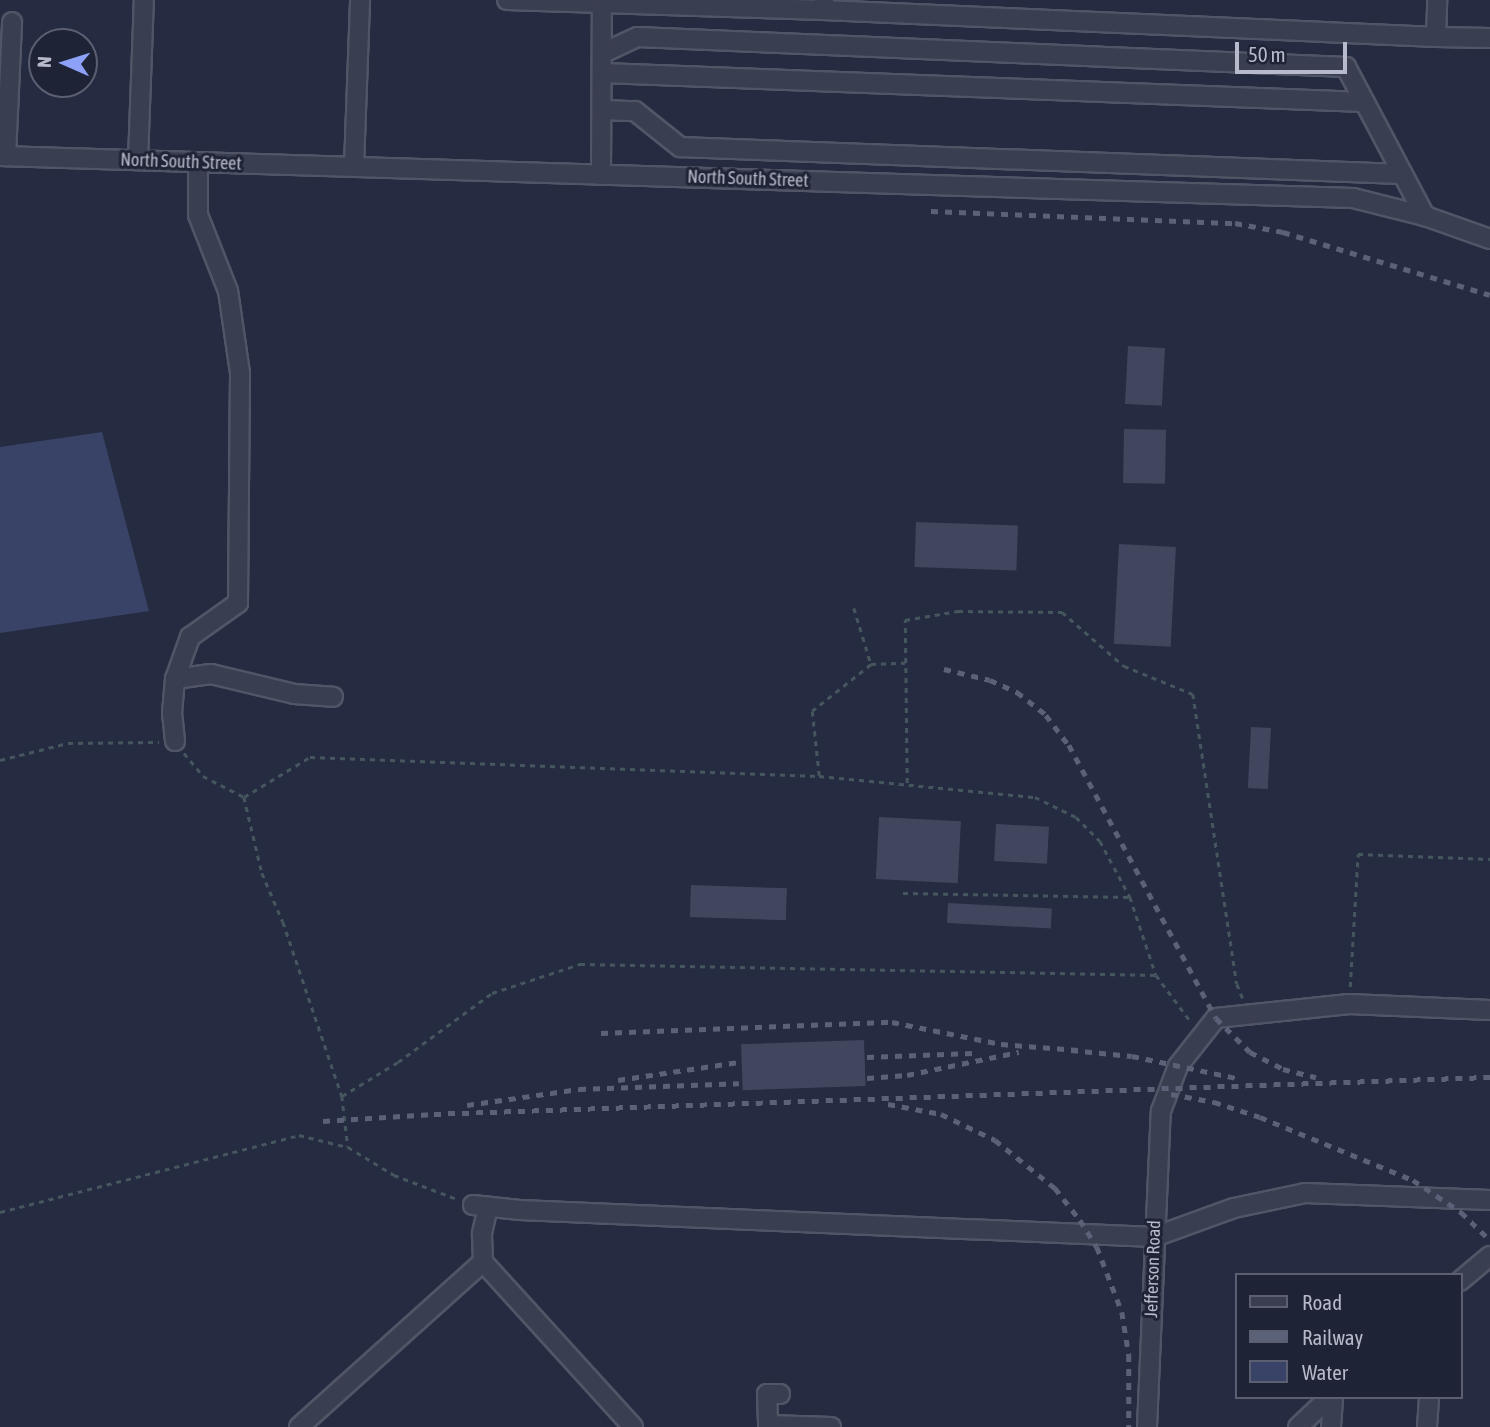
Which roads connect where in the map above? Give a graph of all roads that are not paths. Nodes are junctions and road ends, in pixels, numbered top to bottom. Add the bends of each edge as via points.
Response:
1 (144, 0) edge
2 (360, 0) edge
3 (507, 0) edge
4 (1437, 0) edge
5 (603, 3) junction
6 (823, 5) edge
7 (12, 22) dead end
8 (1436, 37) junction
9 (1490, 37) edge
10 (603, 53) junction
11 (603, 73) junction
12 (1364, 102) junction
13 (602, 110) junction
14 (3, 156) edge
15 (138, 160) junction
16 (198, 163) junction
17 (354, 166) junction
18 (1401, 174) junction
19 (601, 175) junction
20 (1425, 216) junction
21 (1490, 239) edge
22 (175, 679) junction
23 (333, 697) dead end
24 (174, 741) road end
25 (1490, 1010) edge
26 (1490, 1200) edge
27 (1154, 1237) junction
28 (1490, 1256) edge
29 (482, 1262) junction
30 (1462, 1280) edge
31 (780, 1394) dead end
32 (1329, 1399) edge
33 (1331, 1399) edge
34 (1429, 1399) edge
35 (299, 1427) edge
36 (633, 1427) edge
37 (831, 1427) edge
38 (1147, 1427) edge
39 (1298, 1427) edge
40 (1331, 1427) edge
41 (1427, 1427) edge

1 - 15 lane
2 - 17 lane
3 - 5 lane
4 - 8 lane
5 - 6 lane
5 - 10 lane
6 - 8 lane
7 - 14 lane
8 - 9 lane
10 - 11 lane
10 - 12 lane via 638,37 1346,67
11 - 12 lane
11 - 13 lane
12 - 18 lane
13 - 18 lane via 635,111 680,147
13 - 19 lane
14 - 15 lane, North South Street
15 - 16 lane, North South Street
16 - 17 lane, North South Street
16 - 22 lane via 198,215 228,292 240,373 238,603 190,637
17 - 19 lane, North South Street
18 - 20 lane
19 - 20 lane, North South Street via 1353,198
20 - 21 lane, North South Street
22 - 23 lane via 211,674 294,694
22 - 24 lane
25 - 27 lane, Jefferson Road via 1349,1004 1216,1018 1178,1066 1161,1111
26 - 27 lane via 1306,1193 1234,1208
27 - 29 lane via 481,1206
27 - 38 lane, Jefferson Road
28 - 30 lane
29 - 35 lane
29 - 36 lane
31 - 37 lane via 767,1394 768,1425
32 - 39 lane
33 - 40 lane
34 - 41 lane

